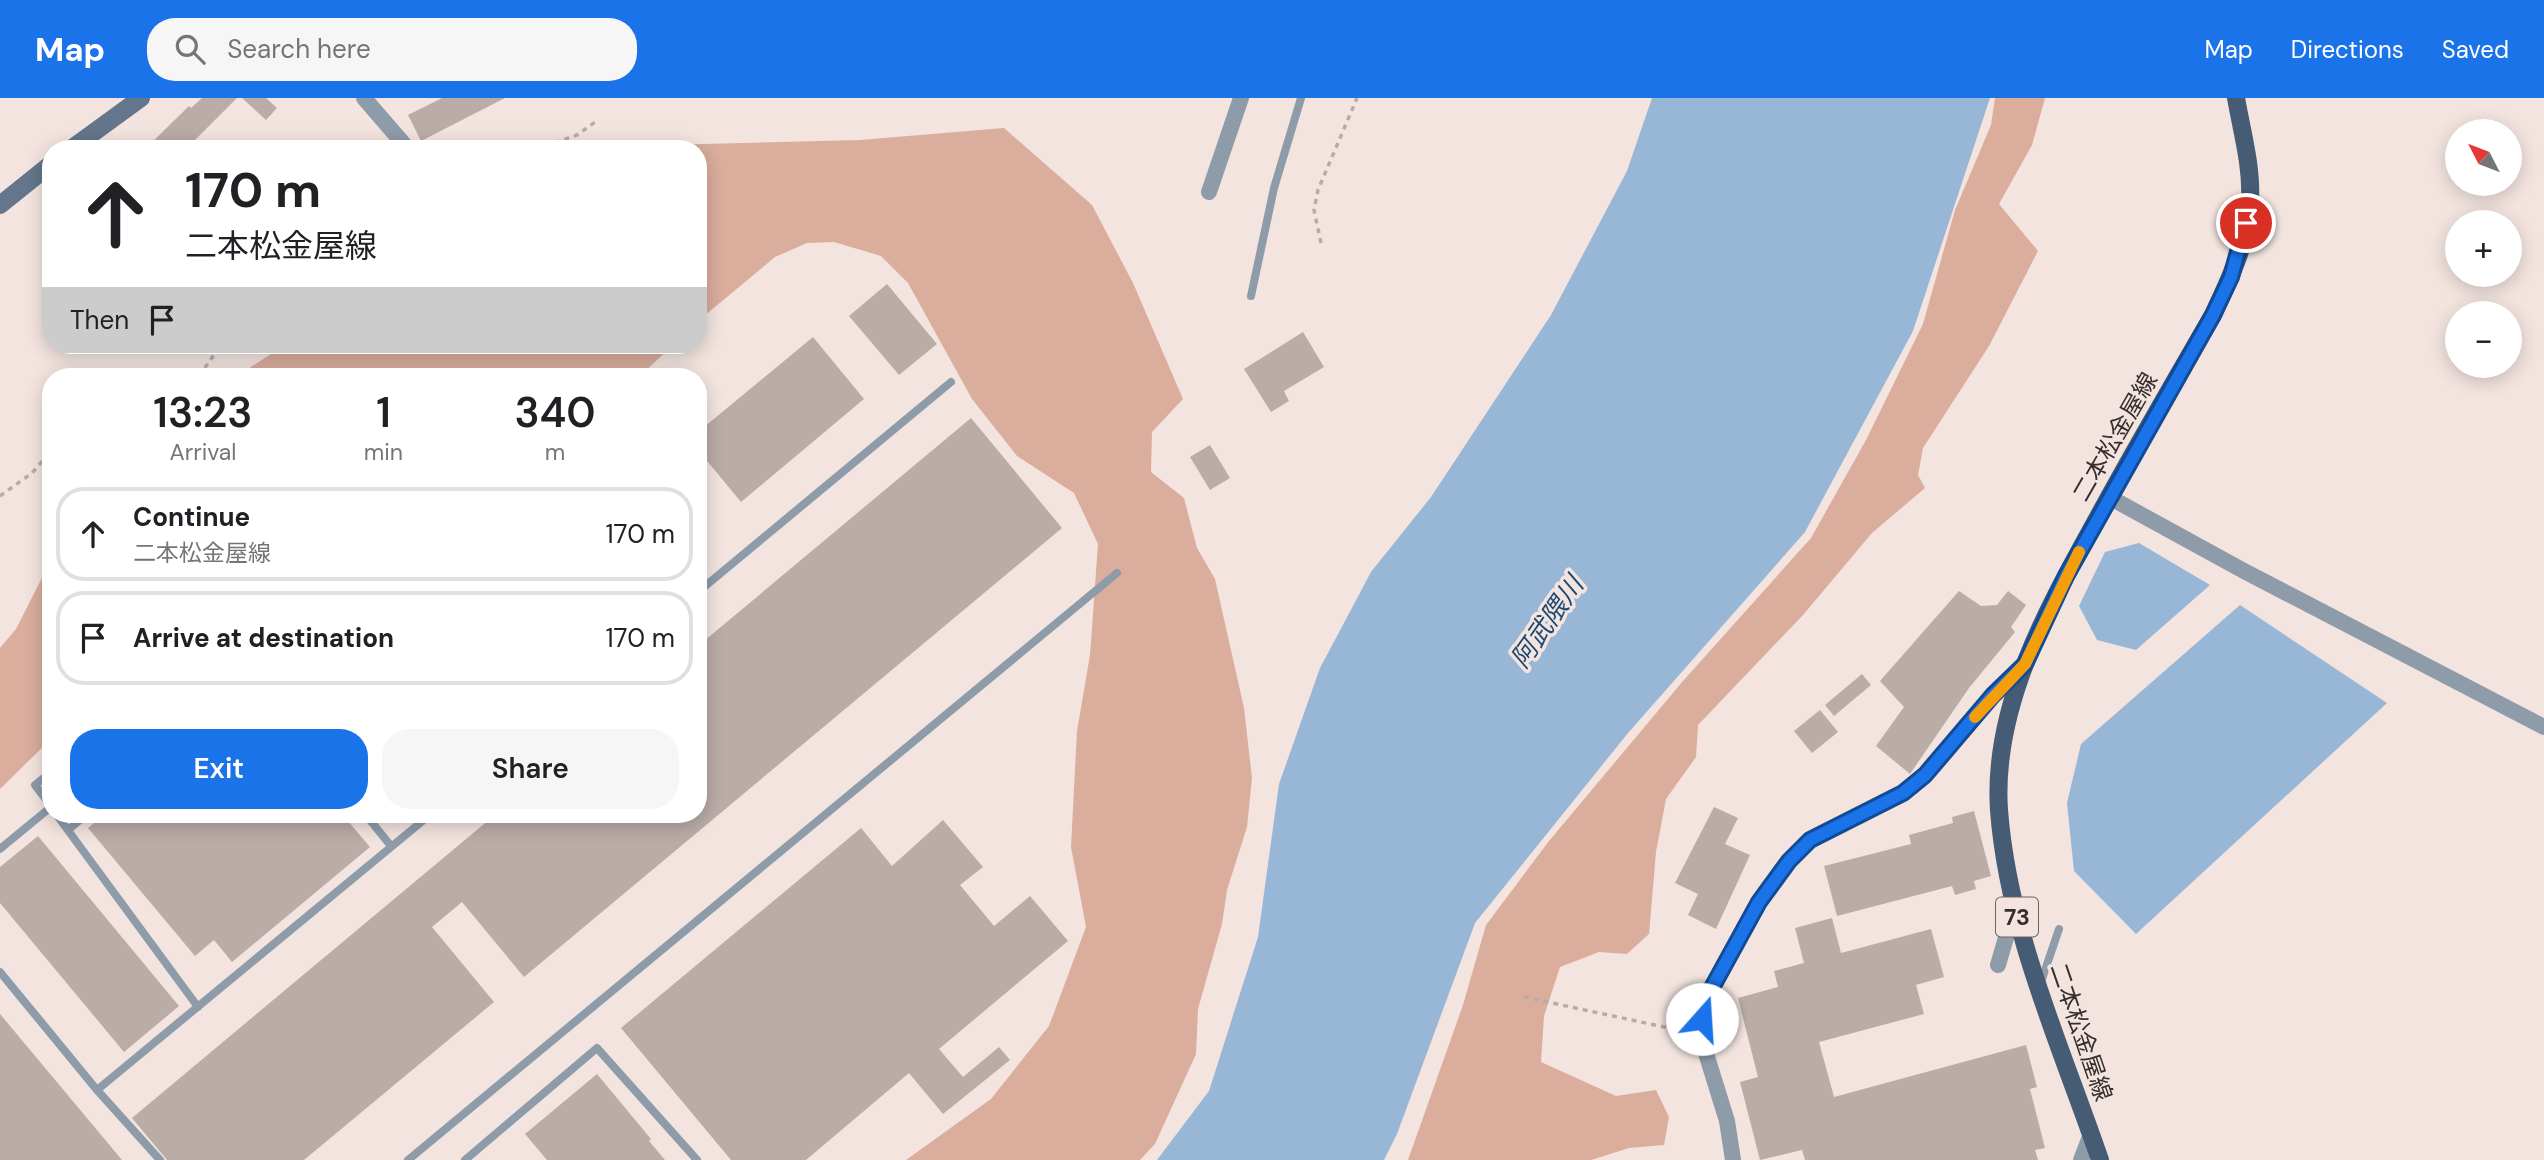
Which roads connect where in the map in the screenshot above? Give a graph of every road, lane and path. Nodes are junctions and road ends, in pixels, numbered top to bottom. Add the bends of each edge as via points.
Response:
1 (141, 98) edge
2 (364, 98) edge
3 (1241, 98) edge
4 (1301, 98) edge
5 (1357, 98) edge
6 (2236, 98) edge
7 (598, 120) dead end
8 (83, 140) edge
9 (400, 140) edge
10 (562, 140) edge
11 (42, 171) edge
12 (1209, 192) dead end
13 (0, 205) edge
14 (1321, 243) dead end
15 (1251, 296) dead end
16 (951, 382) dead end
17 (42, 461) edge
18 (0, 496) edge
19 (2109, 497) junction
20 (1117, 573) dead end
21 (707, 585) edge
22 (2025, 664) junction
23 (2544, 727) edge
24 (42, 779) edge
25 (42, 795) edge
26 (42, 814) edge
27 (63, 823) edge
28 (76, 823) edge
29 (372, 823) edge
30 (420, 823) edge
31 (68, 830) junction
32 (391, 846) junction
33 (0, 849) edge
34 (2014, 906) junction
35 (2059, 929) dead end
36 (1998, 965) dead end
37 (0, 972) edge
38 (2039, 987) junction
39 (1524, 997) dead end
40 (198, 1006) junction
41 (1700, 1034) junction
42 (97, 1090) junction
43 (2091, 1134) junction
44 (160, 1160) edge
45 (408, 1160) edge
46 (465, 1160) edge
47 (697, 1160) edge
48 (1733, 1160) edge
49 (2081, 1160) edge
50 (2100, 1160) edge

1 - 8 street
2 - 9 street
3 - 12 street
4 - 15 lane
5 - 14 path via 1318,190 1314,210
6 - 19 main road, 二本松金屋線 / 73 via 2250,176 2250,204 2231,277
7 - 10 path
11 - 13 street
16 - 21 lane
17 - 18 path
19 - 22 main road, 二本松金屋線 / 73
19 - 23 street
20 - 45 lane
22 - 34 main road, 二本松金屋線 / 73 via 2002,754 1999,808
22 - 41 street via 1925,775 1903,793 1810,840 1789,861 1759,902 1703,1004
24 - 25 lane via 35,785
26 - 33 lane
27 - 31 lane
28 - 31 lane
29 - 32 lane
30 - 32 lane
31 - 40 lane
32 - 40 lane
34 - 36 street
34 - 38 main road, 二本松金屋線 / 73
35 - 38 lane
37 - 42 lane
38 - 43 main road, 二本松金屋線 / 73
39 - 41 path
40 - 42 lane
41 - 48 street via 1727,1121
42 - 44 lane
43 - 49 street
43 - 50 main road, 二本松金屋線 / 73
46 - 47 lane via 597,1048

